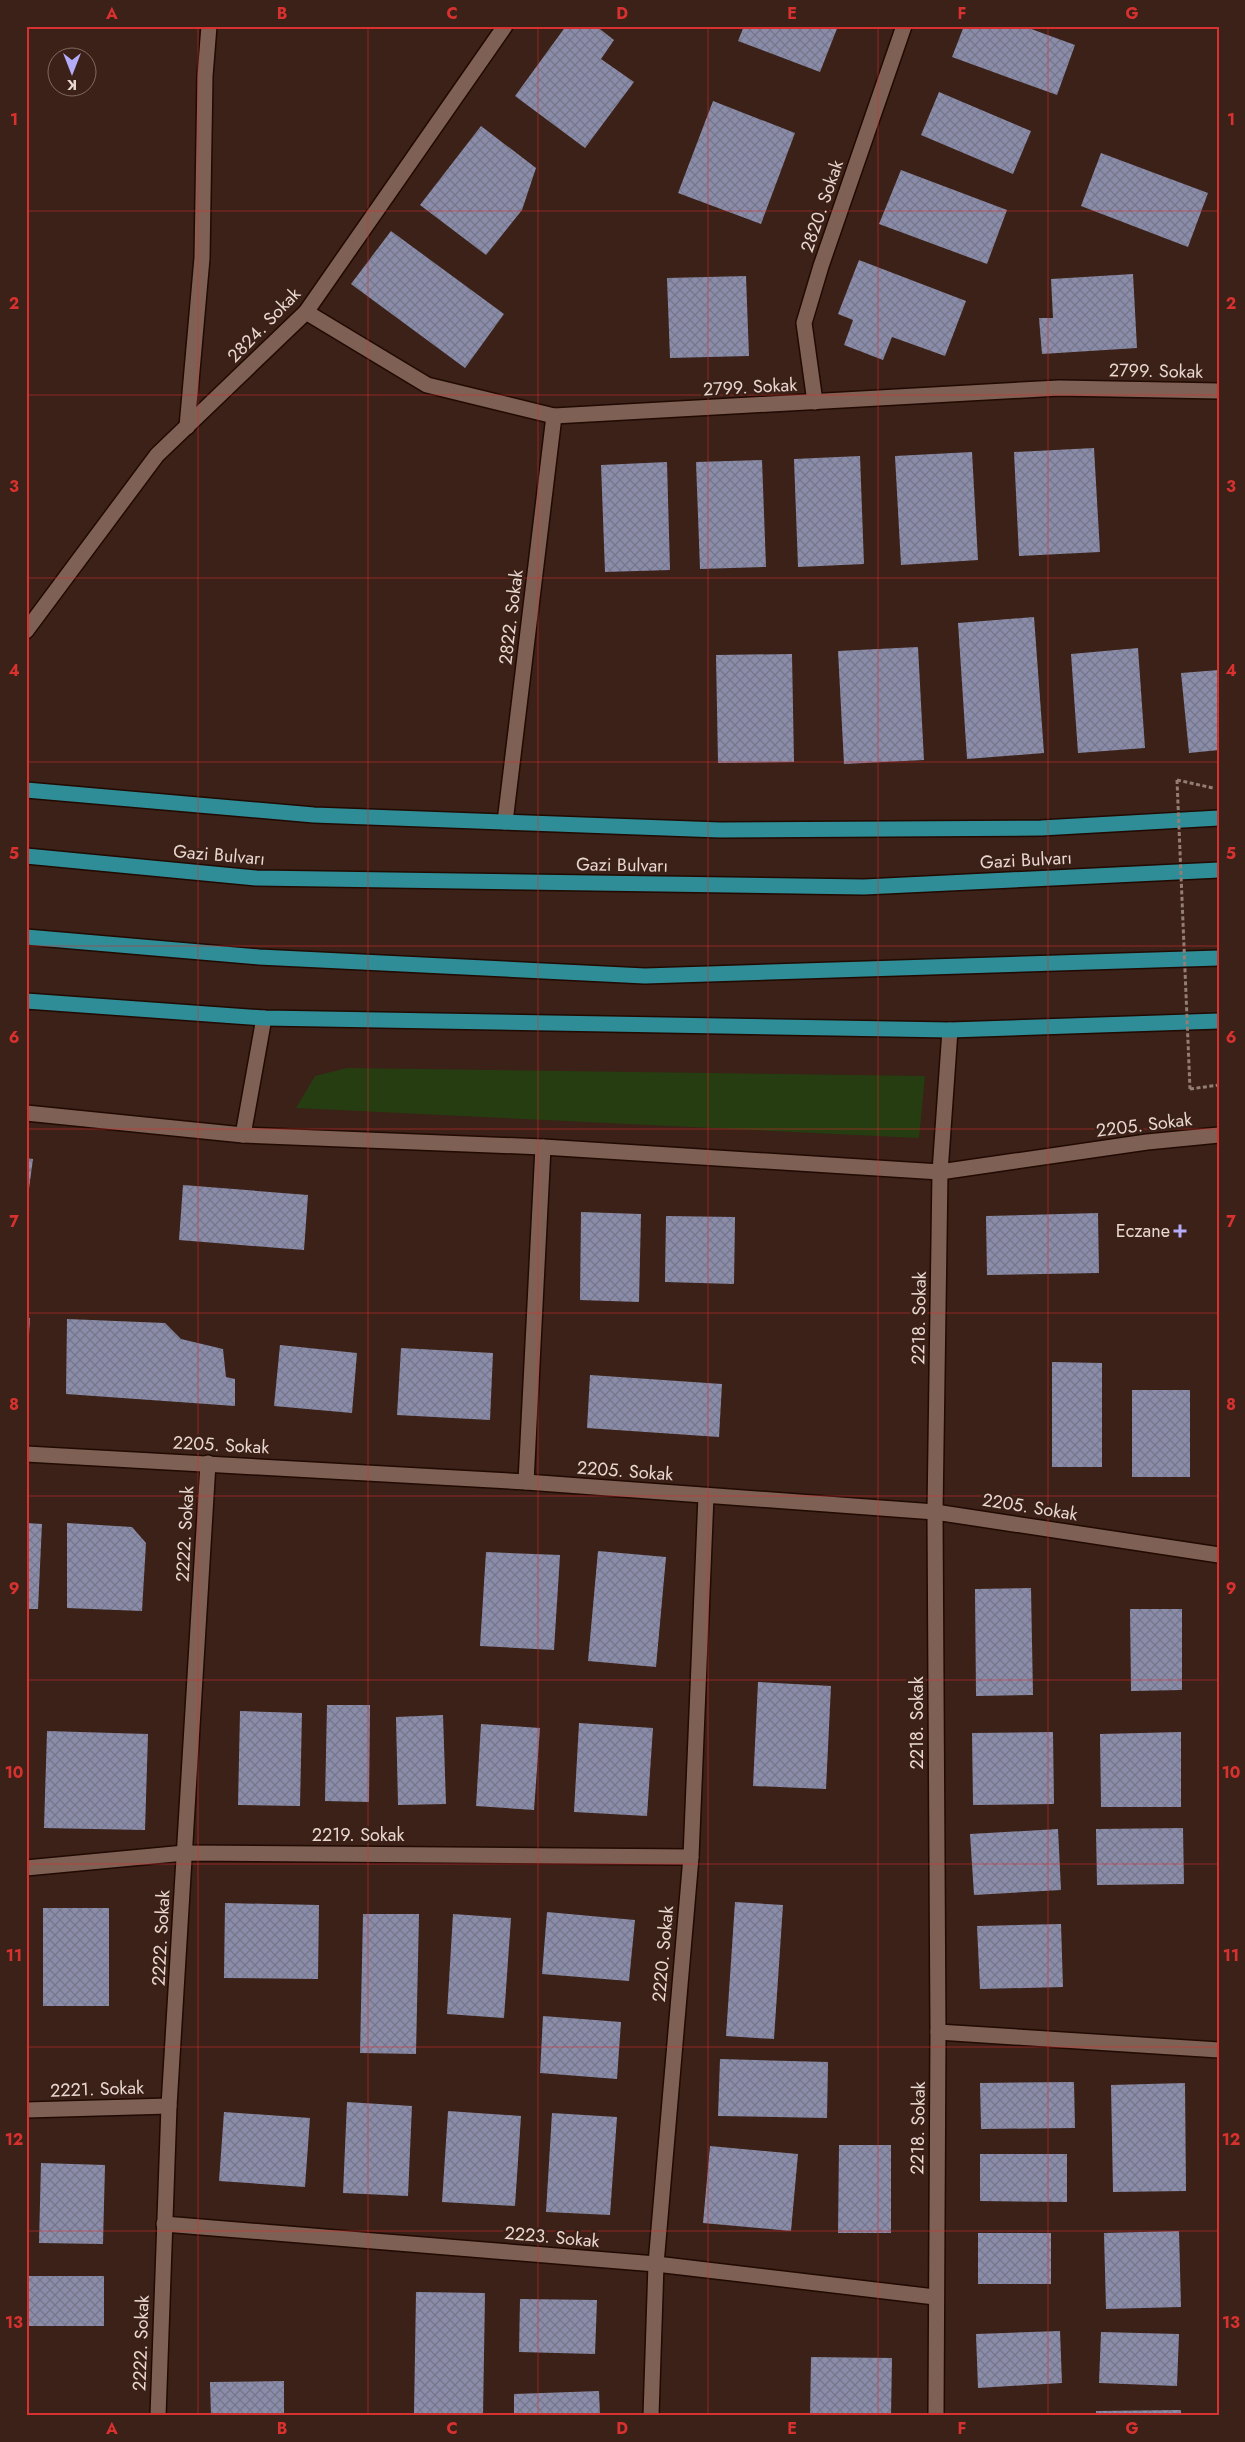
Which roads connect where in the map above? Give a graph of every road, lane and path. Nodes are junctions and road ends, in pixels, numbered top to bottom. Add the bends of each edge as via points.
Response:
1 (209, 26) edge
2 (505, 26) edge
3 (904, 26) edge
4 (306, 312) junction
5 (1219, 391) edge
6 (815, 402) junction
7 (554, 416) junction
8 (187, 427) junction
9 (26, 632) edge
10 (26, 790) edge
11 (1219, 790) edge
12 (1219, 818) edge
13 (505, 822) junction
14 (26, 856) edge
15 (1219, 870) edge
16 (26, 937) edge
17 (1219, 958) edge
18 (26, 1001) edge
19 (264, 1018) junction
20 (1219, 1021) edge
21 (950, 1030) junction
22 (1219, 1085) edge
23 (26, 1113) edge
24 (243, 1135) junction
25 (1219, 1135) edge
26 (543, 1147) junction
27 (940, 1172) junction
28 (26, 1454) edge
29 (208, 1463) junction
30 (526, 1482) junction
31 (706, 1496) junction
32 (935, 1512) junction
33 (1219, 1555) edge
34 (185, 1853) junction
35 (690, 1856) junction
36 (26, 1868) edge
37 (938, 2032) junction
38 (1219, 2050) edge
39 (170, 2106) junction
40 (26, 2110) edge
41 (164, 2224) junction
42 (656, 2264) junction
43 (936, 2297) junction
44 (158, 2416) edge
45 (651, 2416) edge
46 (936, 2416) edge

1 - 8 street via 202,258
2 - 4 street, 2824. Sokak
3 - 6 street, 2820. Sokak via 804,323
4 - 7 street, 2799. Sokak via 427,385
4 - 8 street, 2824. Sokak
5 - 6 street, 2799. Sokak via 1059,388
6 - 7 street, 2799. Sokak
7 - 13 street, 2822. Sokak
8 - 9 street, 2824. Sokak via 157,455
10 - 13 highway via 314,815
11 - 22 path, bridge via 1177,780 1190,1089
12 - 13 highway via 1022,828 720,830
14 - 15 highway, Gazi Bulvarı via 256,878 864,887
16 - 17 highway via 259,957 645,976
18 - 19 highway
19 - 21 highway
19 - 24 street
20 - 21 highway
21 - 27 street, 2218. Sokak
23 - 24 street, 2205. Sokak
24 - 26 street, 2205. Sokak
25 - 27 street, 2205. Sokak via 1147,1142
26 - 27 street, 2205. Sokak
26 - 30 street
27 - 32 street, 2218. Sokak
28 - 29 street, 2205. Sokak
29 - 30 street, 2205. Sokak
29 - 34 street, 2222. Sokak
30 - 31 street, 2205. Sokak
31 - 32 street, 2205. Sokak
31 - 35 street, 2220. Sokak
32 - 33 street, 2205. Sokak
32 - 37 street, 2218. Sokak
34 - 35 street, 2219. Sokak
34 - 36 street, 2219. Sokak
34 - 39 street, 2222. Sokak
35 - 42 street, 2220. Sokak
37 - 38 street
37 - 43 street, 2218. Sokak
39 - 40 street, 2221. Sokak
39 - 41 street, 2222. Sokak
41 - 42 street, 2223. Sokak
41 - 44 street, 2222. Sokak
42 - 43 street, 2223. Sokak
42 - 45 street, 2220. Sokak
43 - 46 street, 2218. Sokak

